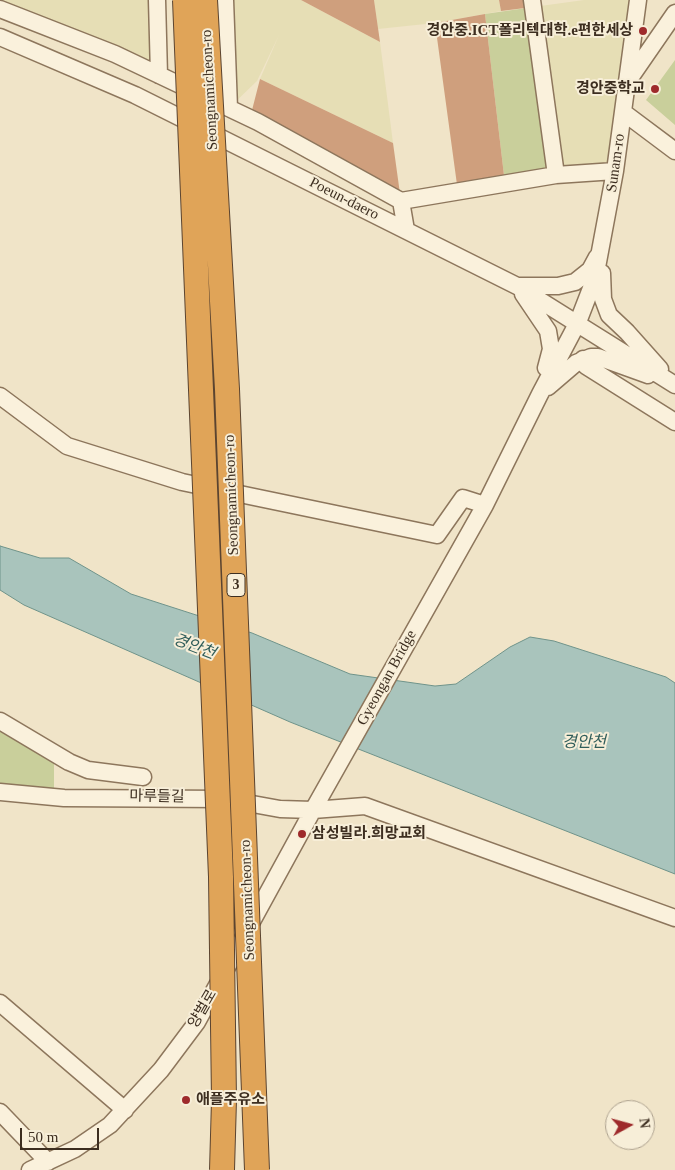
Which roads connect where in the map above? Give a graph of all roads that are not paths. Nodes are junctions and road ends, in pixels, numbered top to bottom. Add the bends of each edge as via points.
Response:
1 (157, 0) edge
2 (185, 0) edge
3 (205, 0) edge
4 (225, 0) edge
5 (532, 0) edge
6 (638, 0) edge
7 (0, 9) edge
8 (675, 12) edge
9 (0, 38) edge
10 (159, 75) junction
11 (627, 83) junction
12 (229, 108) junction
13 (623, 112) junction
14 (651, 132) junction
15 (618, 149) junction
16 (675, 151) edge
17 (615, 171) junction
18 (556, 175) junction
19 (401, 201) junction
20 (406, 230) junction
21 (602, 249) junction
22 (518, 286) junction
23 (578, 322) junction
24 (583, 359) junction
25 (674, 384) edge
26 (540, 394) junction
27 (0, 396) edge
28 (675, 422) edge
29 (485, 505) junction
30 (0, 720) edge
31 (142, 777) dead end
32 (0, 792) edge
33 (316, 804) junction
34 (675, 918) edge
35 (0, 1003) edge
36 (125, 1110) junction
37 (0, 1112) edge
38 (48, 1162) junction
39 (30, 1170) edge
40 (222, 1170) edge
41 (257, 1170) edge

1 - 10 street
2 - 40 highway, Seongnamicheon-ro / 3, bridge via 222,877
3 - 41 highway, Seongnamicheon-ro / 3, bridge via 227,389
4 - 12 street
5 - 18 street
6 - 11 street, Sunam-ro
7 - 10 street via 115,54
8 - 11 street
9 - 20 street, Poeun-daero via 144,99
10 - 12 street
11 - 13 street, Sunam-ro
12 - 19 street
13 - 14 street
13 - 15 street, Sunam-ro
14 - 15 street via 629,138
14 - 16 street
15 - 17 street, Sunam-ro
17 - 18 street
17 - 21 street, Sunam-ro
18 - 19 street
19 - 20 street
20 - 22 street, Poeun-daero
21 - 22 street via 590,270 575,282 558,286
21 - 23 street, Sunam-ro via 591,293
21 - 25 street via 603,299 609,315
22 - 23 street, Poeun-daero
22 - 26 street via 542,320 551,340
23 - 25 street, Poeun-daero
23 - 26 street, Sunam-ro
24 - 25 street via 598,356
24 - 26 street
24 - 28 street via 586,366
26 - 29 street, Gyeongan Bridge
27 - 29 street via 67,446 182,482 437,535 462,498
29 - 33 street, Gyeongan Bridge
30 - 31 street via 88,770
32 - 33 street, 마루들길 via 64,798 225,799 280,808
33 - 34 street, 마루들길 via 365,806
33 - 36 street, 양벌로 via 197,1022 161,1070
35 - 36 street
36 - 38 street, 양벌로 via 93,1138
37 - 38 street
38 - 39 street, 양벌로

